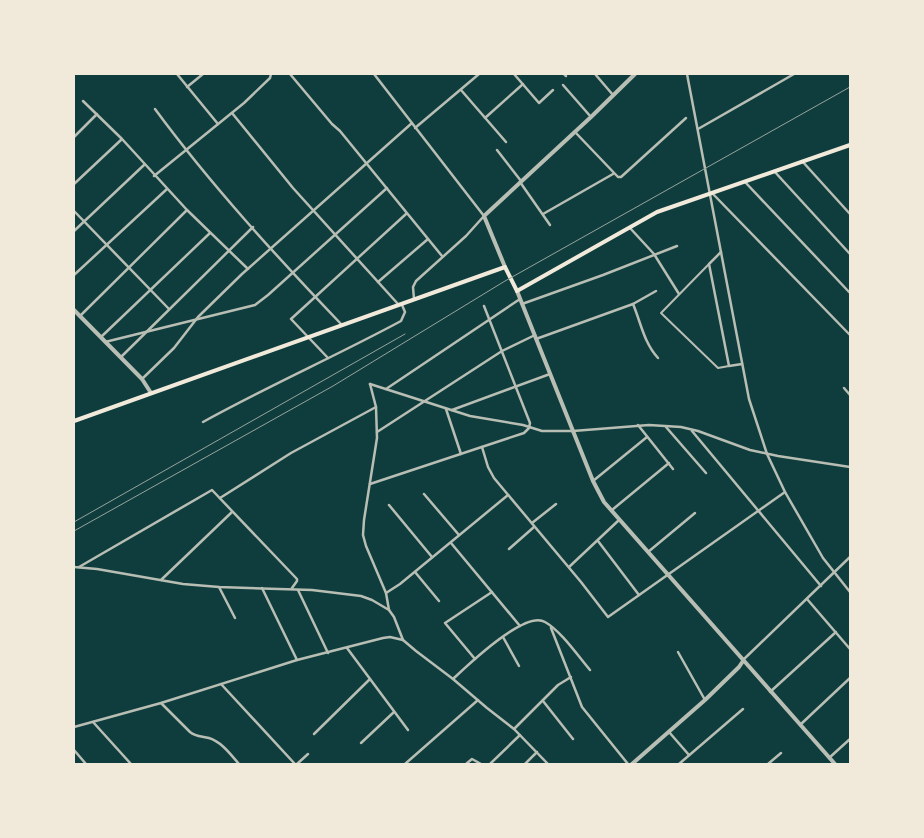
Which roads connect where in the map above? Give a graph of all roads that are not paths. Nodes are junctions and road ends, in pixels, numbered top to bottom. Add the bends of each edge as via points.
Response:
1 (177, 74) edge
2 (203, 74) edge
3 (272, 74) edge
4 (290, 74) edge
5 (374, 74) edge
6 (479, 74) edge
7 (514, 74) edge
8 (595, 74) edge
9 (635, 74) edge
10 (687, 74) edge
11 (794, 74) edge
12 (524, 84) junction
13 (563, 85) dead end
14 (188, 87) junction
15 (461, 90) junction
16 (553, 90) dead end
17 (613, 95) junction
18 (83, 101) dead end
19 (154, 110) dead end
20 (232, 113) junction
21 (97, 114) junction
22 (591, 117) junction
23 (486, 118) junction
24 (686, 118) dead end
25 (412, 123) junction
26 (218, 124) junction
27 (74, 128) edge
28 (416, 128) junction
29 (698, 129) junction
30 (78, 132) junction
31 (575, 132) junction
32 (74, 137) edge
33 (122, 139) junction
34 (506, 142) dead end
35 (850, 145) edge
36 (185, 150) junction
37 (497, 150) dead end
38 (802, 162) junction
39 (366, 163) junction
40 (144, 165) junction
41 (774, 171) junction
42 (614, 174) junction
43 (154, 176) junction
44 (521, 181) junction
45 (746, 182) junction
46 (74, 184) edge
47 (387, 188) junction
48 (167, 189) junction
49 (711, 194) junction
50 (187, 210) junction
51 (314, 210) junction
52 (74, 211) edge
53 (407, 214) junction
54 (543, 214) junction
55 (850, 214) edge
56 (484, 216) junction
57 (84, 222) junction
58 (550, 225) dead end
59 (253, 227) junction
60 (629, 227) junction
61 (74, 231) edge
62 (210, 232) junction
63 (336, 235) junction
64 (428, 239) junction
65 (107, 245) junction
66 (677, 246) dead end
67 (272, 248) junction
68 (229, 250) junction
69 (722, 252) junction
70 (654, 254) junction
71 (850, 254) edge
72 (442, 256) junction
73 (358, 259) junction
74 (710, 264) junction
75 (505, 267) junction
76 (129, 268) junction
77 (248, 269) junction
78 (293, 273) junction
79 (74, 275) edge
80 (378, 282) junction
81 (151, 290) junction
82 (517, 291) junction
83 (656, 291) dead end
84 (850, 293) edge
85 (679, 294) junction
86 (316, 297) junction
87 (520, 299) junction
88 (414, 300) junction
89 (522, 304) junction
90 (633, 304) junction
91 (401, 305) junction
92 (484, 306) dead end
93 (169, 309) junction
94 (74, 310) edge
95 (80, 316) junction
96 (490, 319) junction
97 (195, 320) junction
98 (343, 326) junction
99 (146, 332) junction
100 (850, 334) edge
101 (101, 337) junction
102 (536, 337) junction
103 (308, 338) junction
104 (105, 342) junction
105 (502, 351) junction
106 (121, 357) junction
107 (328, 358) junction
108 (658, 358) dead end
109 (742, 364) junction
110 (729, 366) junction
111 (550, 373) junction
112 (142, 379) junction
113 (516, 387) junction
114 (844, 388) dead end
115 (386, 389) junction
116 (151, 393) junction
117 (850, 395) edge
118 (422, 402) junction
119 (376, 407) junction
120 (446, 409) junction
121 (450, 410) junction
122 (74, 421) edge
123 (203, 422) dead end
124 (638, 425) junction
125 (666, 426) junction
126 (529, 428) junction
127 (691, 430) junction
128 (574, 431) junction
129 (377, 432) junction
130 (647, 437) junction
131 (482, 447) junction
132 (461, 454) junction
133 (767, 454) junction
134 (669, 463) junction
135 (850, 468) edge
136 (673, 469) dead end
137 (706, 473) dead end
138 (593, 481) junction
139 (370, 484) junction
140 (786, 492) junction
141 (424, 494) dead end
142 (508, 495) junction
143 (220, 498) junction
144 (556, 504) dead end
145 (389, 505) dead end
146 (611, 511) junction
147 (758, 511) junction
148 (232, 512) junction
149 (695, 513) dead end
150 (619, 520) junction
151 (534, 525) junction
152 (460, 535) junction
153 (598, 541) junction
154 (451, 543) junction
155 (509, 548) dead end
156 (648, 553) junction
157 (433, 558) junction
158 (850, 558) edge
159 (79, 566) junction
160 (74, 567) edge
161 (569, 567) junction
162 (415, 572) junction
163 (834, 574) junction
164 (668, 575) junction
165 (161, 580) junction
166 (821, 586) junction
167 (219, 587) junction
168 (262, 588) junction
169 (291, 589) junction
170 (298, 590) junction
171 (492, 592) junction
172 (850, 592) edge
173 (386, 593) junction
174 (639, 595) junction
175 (807, 599) junction
176 (439, 601) dead end
177 (388, 610) junction
178 (235, 618) dead end
179 (520, 626) junction
180 (550, 626) junction
181 (836, 632) junction
182 (503, 637) junction
183 (403, 640) junction
184 (347, 648) junction
185 (850, 649) edge
186 (678, 652) dead end
187 (328, 653) junction
188 (475, 659) junction
189 (297, 660) junction
190 (743, 661) junction
191 (519, 666) dead end
192 (590, 670) dead end
193 (571, 677) junction
194 (850, 678) edge
195 (370, 679) junction
196 (453, 679) junction
197 (221, 684) junction
198 (770, 692) junction
199 (478, 700) junction
200 (705, 700) junction
201 (543, 701) junction
202 (161, 703) junction
203 (742, 709) dead end
204 (394, 712) junction
205 (93, 722) junction
206 (800, 725) junction
207 (74, 727) edge
208 (514, 729) junction
209 (408, 730) dead end
210 (669, 732) junction
211 (314, 734) dead end
212 (520, 735) junction
213 (573, 739) dead end
214 (850, 739) edge
215 (361, 743) dead end
216 (74, 750) edge
217 (537, 752) junction
218 (781, 752) dead end
219 (308, 754) dead end
220 (690, 755) junction
221 (830, 758) junction
222 (86, 764) edge
223 (131, 764) edge
224 (239, 764) edge
225 (296, 764) edge
226 (404, 764) edge
227 (466, 764) edge
228 (481, 764) edge
229 (490, 764) edge
230 (525, 764) edge
231 (548, 764) edge
232 (631, 764) edge
233 (679, 764) edge
234 (768, 764) edge
235 (835, 764) edge

1 - 14 street
2 - 14 street
3 - 20 street
4 - 39 street
5 - 25 street
6 - 15 street
7 - 12 street
8 - 17 street
9 - 17 street
10 - 29 street
11 - 29 street
12 - 16 street via 539,103
12 - 23 street
13 - 22 street
14 - 26 street
15 - 23 street
15 - 28 street
17 - 22 street
18 - 21 street
19 - 36 street
20 - 26 street
20 - 51 street
21 - 30 street
21 - 33 street
22 - 31 street
23 - 34 street
24 - 42 street via 621,177
25 - 28 street
25 - 39 street
26 - 36 street
27 - 30 street
28 - 56 street
29 - 49 street
30 - 32 street
31 - 42 street
31 - 44 street
33 - 40 street
33 - 46 street
35 - 38 main road
36 - 43 street
36 - 59 street
37 - 44 street
38 - 41 main road
38 - 55 street
39 - 47 street
39 - 51 street
40 - 43 street
40 - 57 street
41 - 45 main road
41 - 71 street
42 - 54 street
43 - 48 street
44 - 54 street
44 - 56 street
45 - 49 main road
45 - 84 street
47 - 53 street
47 - 63 street
48 - 50 street
48 - 65 street
49 - 60 main road via 657,212
49 - 69 street
49 - 100 street
50 - 62 street
50 - 76 street
51 - 63 street
51 - 67 street
52 - 57 street
53 - 64 street
53 - 73 street
54 - 58 street
56 - 72 street
56 - 75 street
57 - 61 street
57 - 65 street
59 - 67 street
59 - 68 street
60 - 70 street
60 - 82 main road
62 - 68 street
62 - 81 street
63 - 73 street
63 - 78 street
64 - 72 street
64 - 80 street
65 - 76 street
65 - 79 street
66 - 70 street
67 - 77 street
67 - 78 street
68 - 77 street
68 - 93 street
69 - 74 street
69 - 109 street
70 - 85 street
70 - 89 street
72 - 88 street via 414,284
73 - 80 street
73 - 86 street
74 - 85 street
74 - 110 street
75 - 82 main road
75 - 88 main road
76 - 81 street
76 - 95 street
77 - 97 street
78 - 86 street
78 - 97 street via 255,305
80 - 91 street
81 - 93 street
81 - 101 street
82 - 87 street
83 - 90 street
85 - 110 street via 661,313 718,368
86 - 98 street
86 - 103 street via 290,319
87 - 89 street
87 - 96 street
88 - 91 main road
89 - 102 street
90 - 102 street
90 - 108 street via 645,340
91 - 98 main road
91 - 107 street via 404,315 401,320
92 - 96 street
93 - 99 street
94 - 95 street
95 - 101 street
96 - 105 street
96 - 115 street
97 - 99 street
97 - 112 street via 174,348
98 - 103 main road
99 - 104 street
99 - 106 street
101 - 104 street
102 - 105 street
102 - 111 street
103 - 107 street
103 - 116 main road
104 - 106 street
105 - 113 street
105 - 118 street
106 - 112 street
107 - 123 street
109 - 110 street
109 - 133 street
111 - 113 street
111 - 128 street
112 - 116 street
113 - 121 street
113 - 126 street via 530,422
114 - 117 street
115 - 118 street
115 - 119 street via 370,384
116 - 122 main road
118 - 120 street
118 - 129 street
119 - 129 street
119 - 143 street via 291,453
120 - 121 street
120 - 132 street
121 - 126 street
124 - 125 street
124 - 128 street
124 - 130 street
125 - 127 street
125 - 137 street
126 - 128 street
126 - 131 street via 524,433
127 - 133 street
127 - 147 street
128 - 138 street
129 - 139 street
130 - 134 street
130 - 138 street
131 - 132 street
131 - 142 street via 488,467
132 - 139 street
133 - 135 street
133 - 140 street
134 - 136 street
134 - 146 street
138 - 146 street
139 - 173 street via 363,535
140 - 147 street
140 - 163 street
141 - 152 street
142 - 151 street
142 - 152 street
143 - 148 street
143 - 159 street via 209,490
144 - 151 street
145 - 157 street
146 - 150 street
147 - 164 street
147 - 166 street
148 - 165 street
148 - 169 street via 296,579
149 - 156 street
150 - 153 street
150 - 156 street
151 - 155 street
151 - 161 street
152 - 154 street
153 - 161 street
153 - 174 street
154 - 157 street
154 - 171 street
156 - 164 street
157 - 162 street
158 - 163 street
159 - 160 street
159 - 165 street
161 - 174 street via 608,617
162 - 173 street
162 - 176 street
163 - 166 street
163 - 172 street
164 - 174 street
164 - 190 street
165 - 167 street
166 - 175 street
167 - 168 street
167 - 178 street
168 - 169 street
168 - 189 street
169 - 170 street
170 - 177 street via 361,596
170 - 187 street
171 - 179 street
171 - 188 street via 445,623
173 - 177 street
175 - 181 street
175 - 190 street
177 - 183 street
179 - 180 street via 538,620
179 - 182 street
180 - 192 street
180 - 193 street
181 - 185 street
181 - 198 street
182 - 188 street
182 - 191 street
183 - 184 street via 390,637
183 - 196 street
184 - 187 street
184 - 195 street
186 - 200 street
187 - 189 street
188 - 196 street
189 - 197 street
190 - 198 street
190 - 200 street
193 - 201 street
193 - 232 street via 582,707
194 - 206 street
195 - 204 street
195 - 211 street
196 - 199 street
197 - 202 street
197 - 225 street
198 - 206 street
199 - 208 street
199 - 226 street
200 - 210 street
201 - 208 street
201 - 213 street
202 - 205 street
202 - 224 street via 195,736 210,738 223,746
203 - 220 street
204 - 209 street
204 - 215 street
205 - 207 street
205 - 223 street
206 - 221 street
208 - 212 street
210 - 220 street
210 - 232 street
212 - 217 street
212 - 229 street
214 - 221 street
216 - 222 street
217 - 230 street
217 - 231 street
218 - 234 street
219 - 225 street
220 - 233 street
221 - 235 street
227 - 228 street via 472,759

